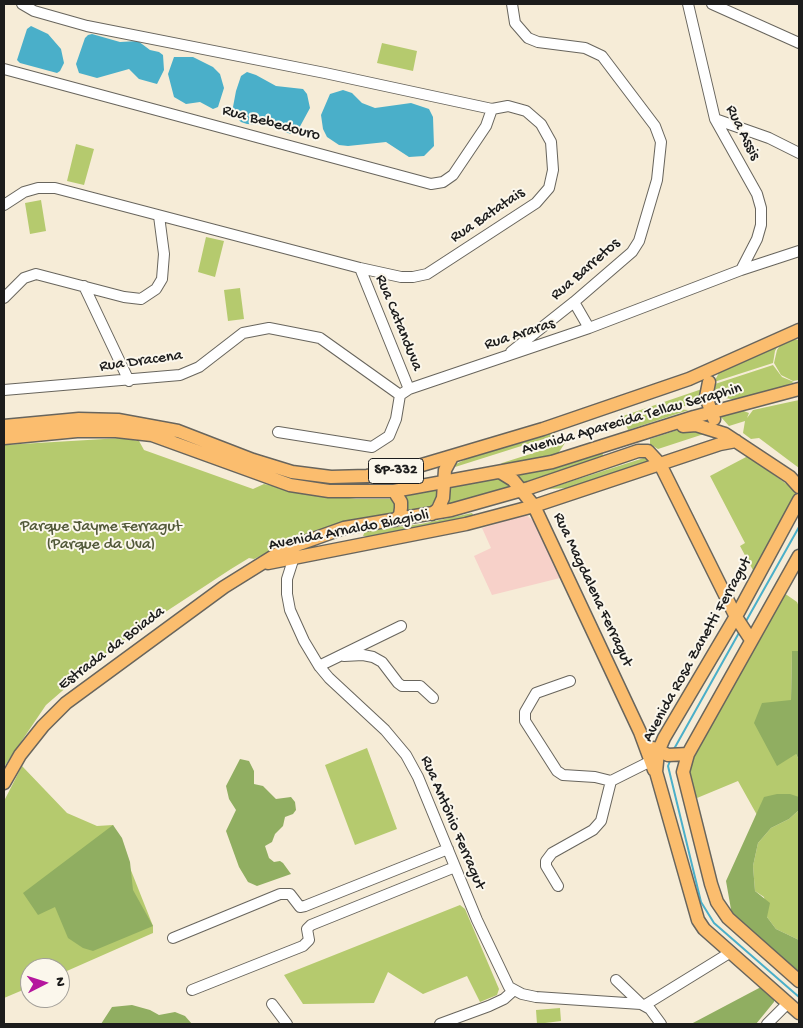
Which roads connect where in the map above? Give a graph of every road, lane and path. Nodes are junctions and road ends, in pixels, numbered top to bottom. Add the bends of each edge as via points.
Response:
1 (22, 4) edge
2 (512, 4) edge
3 (688, 4) edge
4 (717, 5) edge
5 (799, 43) edge
6 (4, 69) edge
7 (492, 109) junction
8 (716, 120) junction
9 (799, 153) edge
10 (4, 205) edge
11 (159, 216) junction
12 (799, 251) edge
13 (360, 268) junction
14 (741, 270) junction
15 (84, 286) junction
16 (4, 298) edge
17 (574, 302) junction
18 (589, 328) junction
19 (796, 334) edge
20 (509, 354) junction
21 (722, 365) junction
22 (129, 381) junction
23 (709, 382) junction
24 (799, 389) edge
25 (4, 390) edge
26 (404, 392) junction
27 (728, 409) junction
28 (711, 413) junction
29 (4, 426) edge
30 (278, 432) dead end
31 (646, 432) junction
32 (4, 438) edge
33 (730, 438) junction
34 (610, 445) junction
35 (452, 457) junction
36 (614, 459) junction
37 (660, 464) junction
38 (500, 472) junction
39 (444, 482) junction
40 (799, 486) edge
41 (394, 491) junction
42 (523, 493) junction
43 (553, 499) junction
44 (799, 500) edge
45 (479, 503) junction
46 (534, 506) junction
47 (432, 514) junction
48 (485, 519) junction
49 (395, 520) junction
50 (353, 527) junction
51 (300, 543) junction
52 (356, 545) junction
53 (799, 556) edge
54 (293, 558) junction
55 (261, 564) junction
56 (796, 568) edge
57 (751, 587) junction
58 (724, 592) junction
59 (736, 617) junction
60 (401, 626) dead end
61 (751, 640) junction
62 (344, 656) junction
63 (319, 666) junction
64 (570, 681) dead end
65 (433, 698) dead end
66 (688, 754) junction
67 (655, 757) junction
68 (611, 781) junction
69 (4, 783) edge
70 (448, 849) junction
71 (455, 868) junction
72 (558, 886) dead end
73 (173, 938) dead end
74 (731, 952) junction
75 (616, 980) dead end
76 (799, 981) edge
77 (192, 990) dead end
78 (514, 990) junction
79 (788, 1003) junction
80 (272, 1004) dead end
81 (643, 1005) junction
82 (799, 1013) edge
83 (287, 1024) edge
84 (440, 1024) edge
85 (661, 1024) edge
86 (768, 1024) edge

1 - 7 street, Rua Batatais via 34,11 86,26
2 - 17 street, Rua Barretos via 514,23 528,38 585,48 602,56 655,126 661,142 657,180 639,241 632,252
3 - 8 street, Rua Assis
4 - 5 street
6 - 7 street, Rua Bebedouro via 431,184 443,182 453,175 486,126
7 - 13 street, Rua Batatais via 508,106 526,111 541,124 551,142 553,170 549,188 536,202 427,274 401,277
8 - 9 street via 769,138
8 - 14 street, Rua Assis via 757,194 761,208 757,239
10 - 11 street, Rua Batatais via 24,192 55,188
11 - 13 street, Rua Batatais
11 - 15 street via 164,269 156,289 141,299 132,299
12 - 14 street, Rua Araras
13 - 26 street, Rua Catanduva
14 - 18 street, Rua Araras
15 - 16 street via 36,274 24,278
15 - 22 street
17 - 18 street
17 - 20 street, Rua Barretos
18 - 20 street, Rua Araras
19 - 21 main road, Avenida Aparecida Tellau Seraphin / SP-332
20 - 26 street, Rua Araras
21 - 23 main road
21 - 35 main road, Avenida Aparecida Tellau Seraphin / SP-332 via 676,384
22 - 25 street, Rua Dracena
22 - 26 street, Rua Dracena via 190,371 243,333 269,328 308,334 330,343
23 - 27 main road via 714,399
23 - 28 main road via 706,398
24 - 27 main road, Avenida Aparecida Tellau Seraphin / SP-332
26 - 30 street via 389,436 372,447
27 - 28 main road, Avenida Aparecida Tellau Seraphin / SP-332
28 - 31 main road, Avenida Aparecida Tellau Seraphin / SP-332
28 - 33 main road
29 - 35 main road, Avenida Aparecida Tellau Seraphin / SP-332 via 79,419 153,425 178,431 253,460 321,477 405,470
31 - 33 main road via 696,425
31 - 34 main road, Avenida Aparecida Tellau Seraphin / SP-332
32 - 41 main road, Avenida Aparecida Tellau Seraphin / SP-332 via 116,430 152,435 290,485 329,491
33 - 37 main road, Avenida Arnaldo Biagioli
33 - 40 main road
34 - 36 main road via 610,455
34 - 38 main road, Avenida Aparecida Tellau Seraphin / SP-332 via 552,462
35 - 39 main road via 445,470
36 - 37 main road, Avenida Arnaldo Biagioli via 648,451
36 - 42 main road, Avenida Arnaldo Biagioli
37 - 43 main road, Avenida Arnaldo Biagioli
37 - 58 main road
38 - 39 main road, Avenida Aparecida Tellau Seraphin / SP-332
38 - 42 main road, Rua Magdalena Ferragut via 513,480
39 - 41 main road, Avenida Aparecida Tellau Seraphin / SP-332
39 - 47 main road via 443,498
41 - 49 main road via 401,502
42 - 43 main road
42 - 45 main road, Avenida Arnaldo Biagioli
42 - 46 main road, Rua Magdalena Ferragut
43 - 46 main road, Avenida Arnaldo Biagioli
44 - 57 main road, Avenida Rosa Zanetti Ferragut
45 - 47 main road, Avenida Arnaldo Biagioli
45 - 48 main road
46 - 48 main road, Avenida Arnaldo Biagioli
46 - 67 main road, Rua Magdalena Ferragut via 640,732
47 - 49 main road, Avenida Arnaldo Biagioli
48 - 52 main road, Avenida Arnaldo Biagioli via 420,535
49 - 50 main road, Avenida Arnaldo Biagioli
50 - 51 main road, Avenida Arnaldo Biagioli
50 - 52 main road
51 - 54 street, Rua Antônio Ferragut
51 - 55 main road, Avenida Arnaldo Biagioli
52 - 54 main road, Avenida Arnaldo Biagioli
53 - 56 main road
54 - 55 main road, Avenida Arnaldo Biagioli
54 - 63 street, Rua Antônio Ferragut via 287,579 290,610
55 - 69 main road, Estrada da Boiada via 224,587 66,703 42,726
56 - 61 main road
57 - 58 main road via 741,594
57 - 59 main road, Avenida Rosa Zanetti Ferragut
58 - 59 main road
59 - 61 main road
59 - 67 main road, Avenida Rosa Zanetti Ferragut
60 - 62 street
61 - 66 main road
62 - 63 street
62 - 65 street via 363,654 373,657 382,662 402,686 420,686
63 - 70 street, Rua Antônio Ferragut via 406,755
64 - 68 street via 536,693 527,704 525,721 557,771
66 - 67 main road
66 - 76 main road via 683,772 718,902 728,918
67 - 68 street
67 - 74 main road, Avenida Rosa Zanetti Ferragut via 658,784 698,920
68 - 72 street via 601,821 594,830 552,853 546,861
70 - 71 street, Rua Antônio Ferragut
70 - 73 street via 305,906 300,907 286,893
71 - 77 street via 312,925 307,929 309,940 304,946
71 - 78 street, Rua Antônio Ferragut via 502,973
74 - 79 main road, Avenida Rosa Zanetti Ferragut
74 - 81 street
75 - 81 street
78 - 81 street via 552,1000
78 - 84 street via 489,1006
79 - 82 main road, Avenida Rosa Zanetti Ferragut
79 - 86 street
80 - 83 street
81 - 85 street

